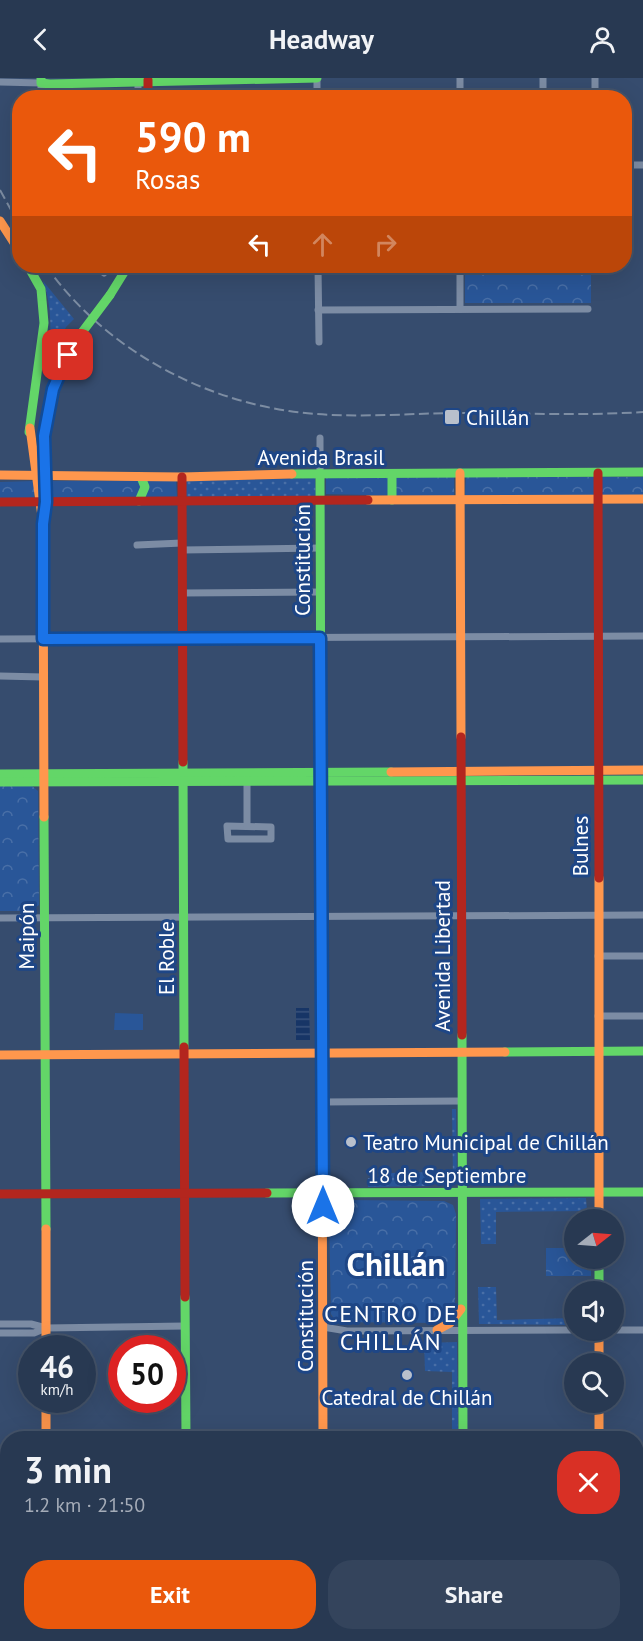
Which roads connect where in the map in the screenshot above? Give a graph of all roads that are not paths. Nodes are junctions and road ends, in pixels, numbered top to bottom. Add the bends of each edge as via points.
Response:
1 (317, 79) edge
2 (41, 81) edge
3 (148, 81) edge
4 (0, 82) edge
5 (138, 84) junction
6 (138, 90) edge
7 (2, 226) edge
8 (12, 240) edge
9 (32, 273) edge
10 (124, 273) edge
11 (318, 273) edge
12 (460, 273) edge
13 (460, 309) junction
14 (588, 309) dead end
15 (318, 310) junction
16 (319, 342) dead end
17 (30, 428) junction
18 (320, 438) dead end
19 (643, 472) edge
20 (320, 473) junction
21 (460, 473) junction
22 (598, 473) junction
23 (0, 475) edge
24 (23, 475) junction
25 (392, 475) junction
26 (39, 476) junction
27 (141, 477) junction
28 (182, 477) junction
29 (598, 499) junction
30 (643, 499) edge
31 (320, 500) junction
32 (393, 500) junction
33 (459, 500) junction
34 (139, 501) junction
35 (182, 501) junction
36 (0, 502) edge
37 (42, 502) junction
38 (137, 545) dead end
39 (182, 546) junction
40 (320, 548) junction
41 (320, 592) junction
42 (182, 593) junction
43 (598, 636) junction
44 (643, 636) edge
45 (459, 637) junction
46 (320, 638) junction
47 (0, 639) edge
48 (43, 639) junction
49 (182, 639) junction
50 (0, 676) edge
51 (43, 676) junction
52 (598, 770) junction
53 (643, 770) edge
54 (459, 771) junction
55 (0, 774) edge
56 (321, 777) junction
57 (183, 778) junction
58 (44, 779) junction
59 (643, 780) edge
60 (460, 781) junction
61 (598, 781) junction
62 (0, 782) edge
63 (247, 782) junction
64 (246, 826) junction
65 (598, 915) junction
66 (643, 915) edge
67 (322, 916) junction
68 (460, 916) junction
69 (183, 917) junction
70 (0, 918) edge
71 (44, 918) junction
72 (598, 956) junction
73 (643, 956) edge
74 (598, 1016) junction
75 (643, 1016) edge
76 (598, 1051) junction
77 (643, 1051) edge
78 (461, 1052) junction
79 (322, 1053) junction
80 (44, 1054) junction
81 (184, 1054) junction
82 (0, 1055) edge
83 (461, 1101) junction
84 (322, 1102) junction
85 (599, 1192) junction
86 (643, 1192) edge
87 (439, 1193) junction
88 (462, 1193) junction
89 (0, 1194) edge
90 (46, 1194) junction
91 (185, 1194) junction
92 (323, 1194) junction
93 (347, 1194) junction
94 (599, 1209) edge
95 (323, 1216) junction
96 (462, 1217) junction
97 (462, 1306) junction
98 (0, 1324) edge
99 (185, 1326) junction
100 (323, 1327) junction
101 (46, 1328) junction
102 (437, 1330) junction
103 (462, 1330) junction
104 (564, 1330) edge
105 (624, 1330) edge
106 (643, 1330) edge
107 (0, 1334) edge
108 (46, 1335) edge
109 (46, 1413) edge
110 (599, 1413) edge
111 (46, 1431) edge
112 (186, 1431) edge
113 (323, 1431) edge
114 (462, 1431) edge
115 (599, 1431) edge

1 - 3 main road
2 - 4 street
2 - 5 main road
3 - 5 main road
5 - 6 street
7 - 8 main road
9 - 17 main road via 40,289 44,323
10 - 26 main road, bridge via 62,365 49,401
11 - 15 street
12 - 13 street
13 - 14 street
13 - 15 street
15 - 16 street
17 - 24 main road via 29,466
17 - 26 main road
18 - 20 street, Constitución
19 - 22 main road, Avenida Brasil
20 - 25 main road, Avenida Brasil
20 - 28 main road, Avenida Brasil
20 - 31 main road, Constitución
21 - 22 main road, Avenida Brasil
21 - 25 main road, Avenida Brasil
21 - 33 main road, Avenida Libertad
22 - 29 main road, Bulnes
23 - 24 main road, Avenida Brasil
24 - 26 main road, Avenida Brasil
25 - 32 main road
26 - 27 main road, Avenida Brasil
26 - 37 main road, Maipón
27 - 28 main road, Avenida Brasil
27 - 34 main road via 145,487
28 - 35 main road, El Roble
29 - 30 main road, Avenida Brasil
29 - 33 main road, Avenida Brasil
29 - 43 main road, Bulnes
31 - 32 main road, Avenida Brasil
31 - 35 main road, Avenida Brasil
31 - 40 main road, Constitución
32 - 33 main road, Avenida Brasil
33 - 45 main road, Avenida Libertad
34 - 35 main road, Avenida Brasil
34 - 37 main road, Avenida Brasil
35 - 39 main road, El Roble
36 - 37 main road, Avenida Brasil
37 - 48 main road, Maipón
38 - 39 street
39 - 40 street
39 - 42 main road, El Roble
40 - 41 main road, Constitución
41 - 42 street
41 - 46 main road, Constitución
42 - 49 main road, El Roble
43 - 44 street
43 - 45 street
43 - 52 main road, Bulnes
45 - 46 street
45 - 54 main road, Avenida Libertad
46 - 49 street
46 - 56 main road, Constitución
47 - 48 street
48 - 49 street
48 - 51 main road, Maipón
49 - 57 main road, El Roble
50 - 51 street
51 - 58 main road, Maipón
52 - 53 main road
52 - 54 main road
52 - 61 main road, Bulnes
54 - 56 main road
54 - 60 main road, Avenida Libertad
55 - 58 main road
56 - 57 main road
56 - 60 main road
56 - 63 main road
56 - 67 main road, Constitución
57 - 58 main road
57 - 63 main road
57 - 69 main road, El Roble
58 - 62 main road
58 - 71 main road, Maipón
59 - 61 main road
60 - 61 main road
60 - 68 main road, Avenida Libertad
61 - 65 main road, Bulnes
63 - 64 street
64 - 64 street via 228,826 228,839 271,839 271,827
65 - 66 street
65 - 68 street
65 - 72 main road, Bulnes
67 - 68 street
67 - 69 street
67 - 79 main road, Constitución
68 - 78 main road, Avenida Libertad
69 - 71 street
69 - 81 main road, El Roble
70 - 71 street
71 - 80 main road, Maipón
72 - 73 street
72 - 74 main road, Bulnes
74 - 75 street
74 - 76 main road, Bulnes
76 - 77 main road
76 - 78 main road
76 - 85 main road, Bulnes
78 - 79 main road
78 - 83 main road, Avenida Libertad
79 - 81 main road
79 - 84 main road, Constitución
80 - 81 main road
80 - 82 main road
80 - 90 main road, Maipón
81 - 91 main road, El Roble
83 - 84 street
83 - 88 main road, Avenida Libertad
84 - 92 main road, Constitución
85 - 86 main road, 18 de Septiembre
85 - 88 main road, 18 de Septiembre
85 - 94 main road, Bulnes
87 - 88 main road, 18 de Septiembre
87 - 93 main road, 18 de Septiembre
87 - 96 main road via 454,1203
88 - 96 main road, Avenida Libertad
89 - 90 main road, 18 de Septiembre
90 - 91 main road, 18 de Septiembre
90 - 101 main road, Maipón
91 - 92 main road, 18 de Septiembre
91 - 99 main road, El Roble
92 - 93 main road, 18 de Septiembre
92 - 95 main road, Constitución
93 - 95 main road via 331,1204
95 - 100 main road, Constitución
96 - 97 main road, Avenida Libertad
97 - 102 main road via 450,1323
97 - 103 main road, Avenida Libertad
98 - 101 street
99 - 101 street
99 - 112 main road, El Roble
100 - 102 street via 339,1331
100 - 113 main road, Constitución
101 - 107 street via 34,1333
101 - 108 main road, Maipón
102 - 103 street
103 - 104 street
103 - 114 main road, Avenida Libertad
105 - 106 street
109 - 111 main road
110 - 115 main road

